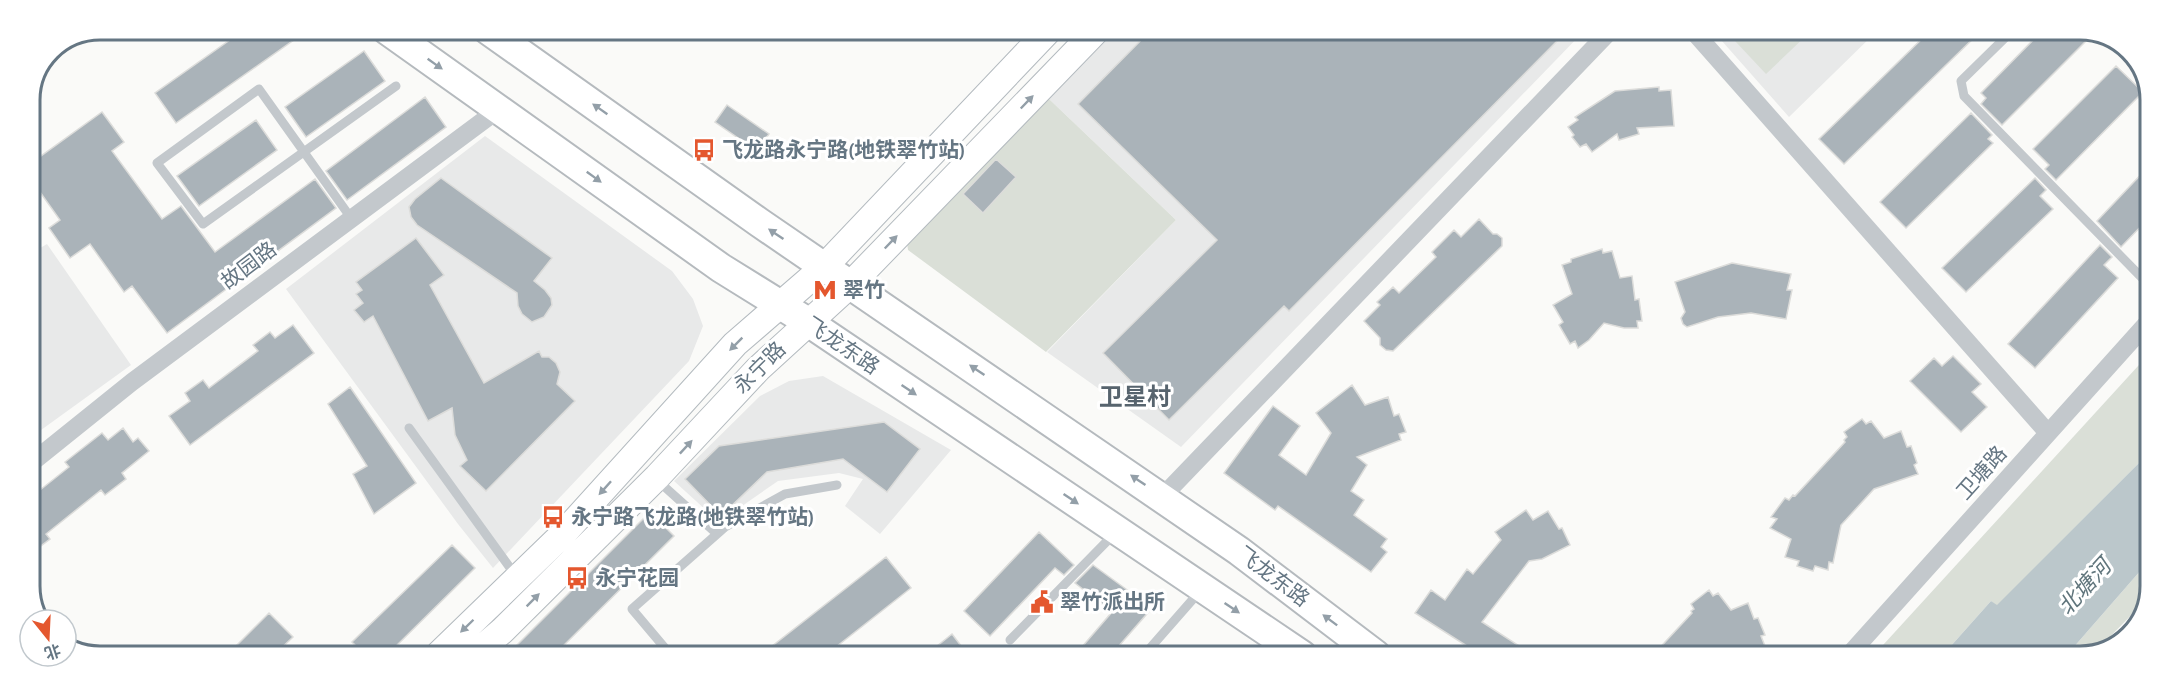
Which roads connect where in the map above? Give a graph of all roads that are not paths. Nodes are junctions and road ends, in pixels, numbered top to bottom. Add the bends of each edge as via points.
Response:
1 (403, 41) edge
2 (504, 41) edge
3 (1039, 41) edge
4 (1086, 41) edge
5 (1600, 41) edge
6 (1702, 41) edge
7 (2002, 41) edge
8 (396, 86) dead end
9 (499, 109) junction
10 (304, 152) junction
11 (351, 218) junction
12 (825, 266) junction
13 (2139, 275) edge
14 (851, 284) junction
15 (780, 305) junction
16 (808, 322) junction
17 (2139, 332) edge
18 (409, 428) dead end
19 (2048, 433) junction
20 (41, 455) edge
21 (656, 479) junction
22 (837, 485) dead end
23 (1162, 497) junction
24 (1118, 531) junction
25 (717, 534) junction
26 (517, 578) junction
27 (1203, 588) junction
28 (1010, 640) dead end
29 (447, 646) edge
30 (484, 646) edge
31 (663, 646) edge
32 (1152, 646) edge
33 (1289, 646) edge
34 (1364, 646) edge
35 (1857, 646) edge

1 -> 9 main road, 飞龙东路
12 -> 2 main road, 飞龙东路
3 - 12 main road, 永宁路
14 -> 4 main road, 永宁路
5 - 23 street
6 - 19 street
7 - 13 lane via 1961,81 1964,96
8 - 10 lane
9 - 11 street, 故园路
9 -> 15 main road, 飞龙东路 via 721,268
10 - 10 lane via 259,89 157,163 203,224
10 - 11 lane
11 - 20 street, 故园路
12 - 14 main road, 飞龙东路
12 - 15 main road, 永宁路
14 - 16 main road, 永宁路
23 -> 14 main road, 飞龙东路
15 - 16 main road, 飞龙东路
15 -> 26 main road, 永宁路 via 735,344 563,534
21 -> 16 main road, 永宁路 via 758,369
16 -> 24 main road, 飞龙东路
17 - 19 street, 卫塘路
18 - 26 lane
19 - 35 street, 卫塘路
21 - 25 lane
30 -> 21 main road, 永宁路
22 - 25 lane via 785,494
34 -> 23 main road, 飞龙东路
24 - 27 main road, 飞龙东路
24 - 28 lane
25 - 31 lane via 632,609
26 -> 29 main road, 永宁路
27 - 32 lane
27 -> 33 main road, 飞龙东路

